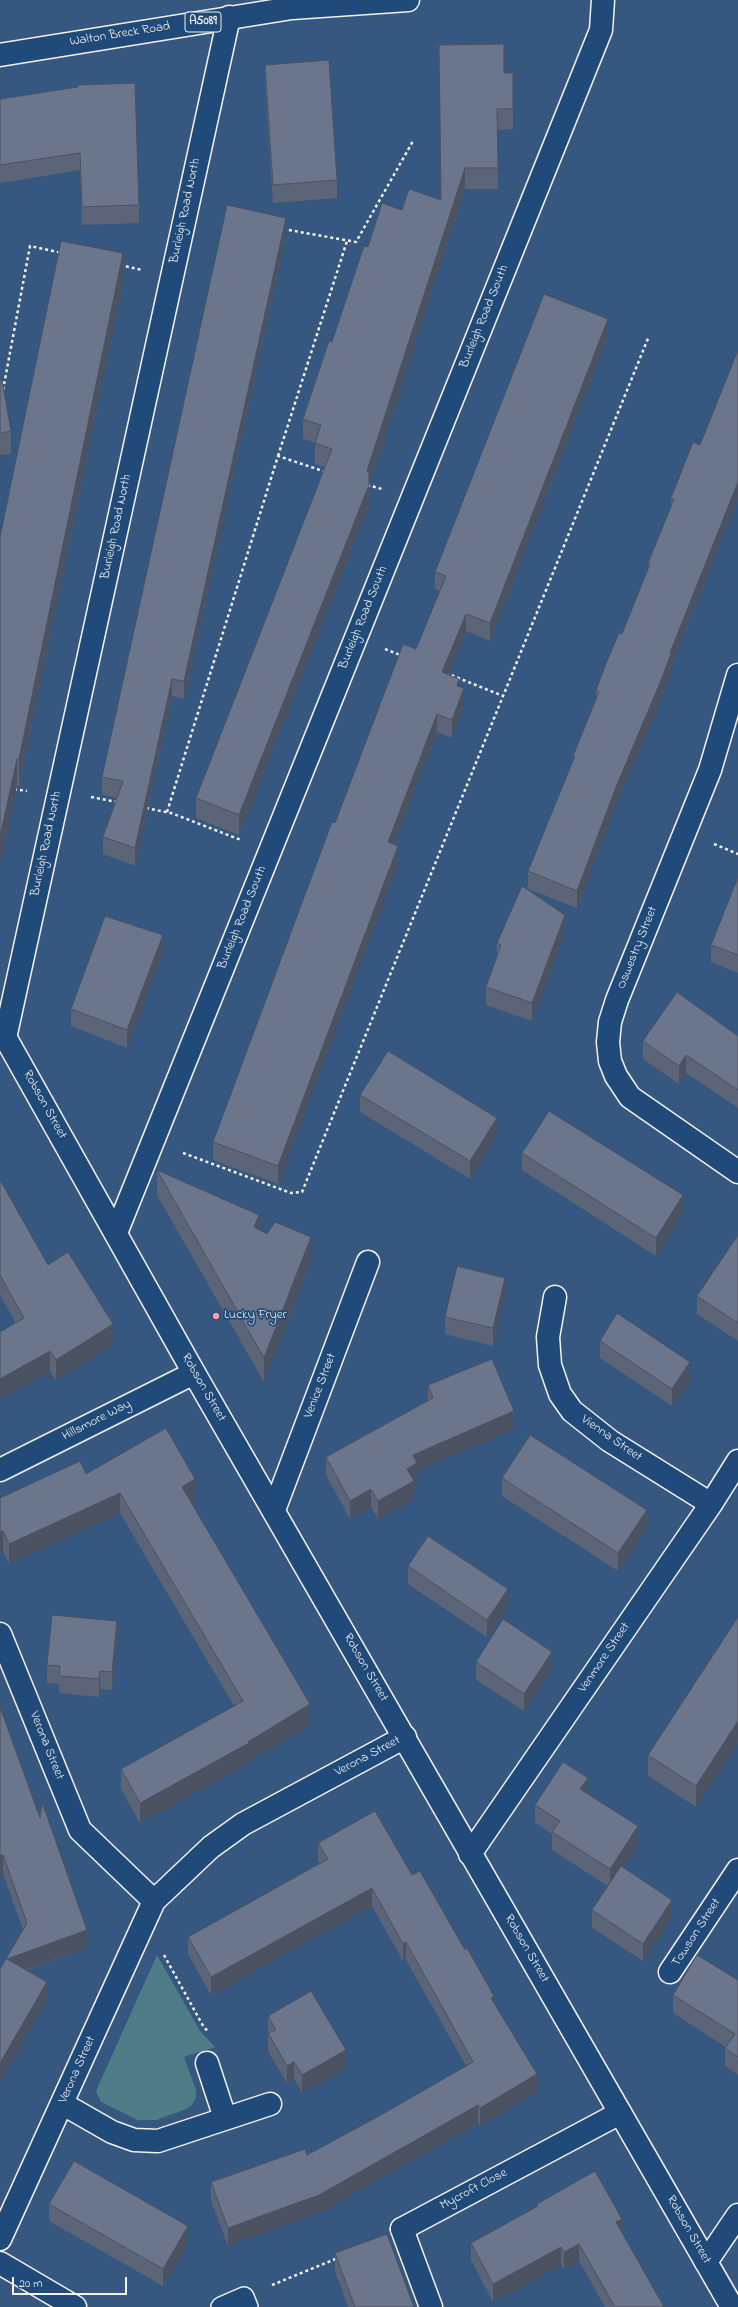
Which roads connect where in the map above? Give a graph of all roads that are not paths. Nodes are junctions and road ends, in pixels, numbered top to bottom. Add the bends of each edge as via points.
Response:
1 (408, 0) edge
2 (603, 0) edge
3 (292, 4) edge
4 (229, 17) junction
5 (0, 55) edge
6 (738, 675) edge
7 (3, 1033) edge
8 (738, 1172) edge
9 (116, 1233) junction
10 (368, 1262) dead end
11 (555, 1297) dead end
12 (194, 1373) junction
13 (738, 1461) edge
14 (0, 1470) edge
15 (711, 1504) junction
16 (274, 1510) junction
17 (0, 1634) edge
18 (405, 1737) junction
19 (470, 1854) junction
20 (738, 1870) edge
21 (730, 1897) edge
22 (150, 1910) junction
23 (670, 1972) dead end
24 (208, 2063) road end
25 (63, 2104) junction
26 (270, 2104) dead end
27 (620, 2113) junction
28 (225, 2118) junction
29 (738, 2215) edge
30 (0, 2239) edge
31 (706, 2262) junction
32 (0, 2263) edge
33 (246, 2302) edge
34 (75, 2307) edge
35 (221, 2307) edge
36 (431, 2307) edge
37 (732, 2307) edge

1 - 3 main road, Walton Breck Road / A5089
2 - 9 main road, Burleigh Road South via 601,30
3 - 4 main road, Walton Breck Road / A5089
4 - 5 main road, Walton Breck Road / A5089
4 - 7 main road, Burleigh Road North
6 - 8 main road, Oswestry Street via 710,770 617,1000 610,1022 608,1042 610,1061 616,1076 630,1097
7 - 9 main road, Robson Street
9 - 12 main road, Robson Street
10 - 16 main road, Venice Street
11 - 15 main road, Vienna Street via 548,1337 550,1365 560,1394 572,1411 610,1441
12 - 14 main road, Hillsmore Way
12 - 16 main road, Robson Street
13 - 15 main road, Venmore Street
15 - 19 main road, Venmore Street
16 - 18 main road, Robson Street
17 - 22 main road, Verona Street via 80,1830
18 - 19 main road, Robson Street
18 - 22 main road, Verona Street via 242,1824 211,1847
19 - 27 main road, Robson Street
20 - 21 main road, Towson Street
21 - 23 main road, Towson Street
22 - 25 main road, Verona Street
24 - 28 main road
25 - 28 main road via 112,2132 134,2140 158,2140
25 - 30 main road, Verona Street
26 - 28 main road
27 - 31 main road, Robson Street
27 - 36 main road, Mycroft Close via 402,2229
29 - 31 main road
31 - 37 main road, Robson Street
32 - 34 main road
33 - 35 lane

